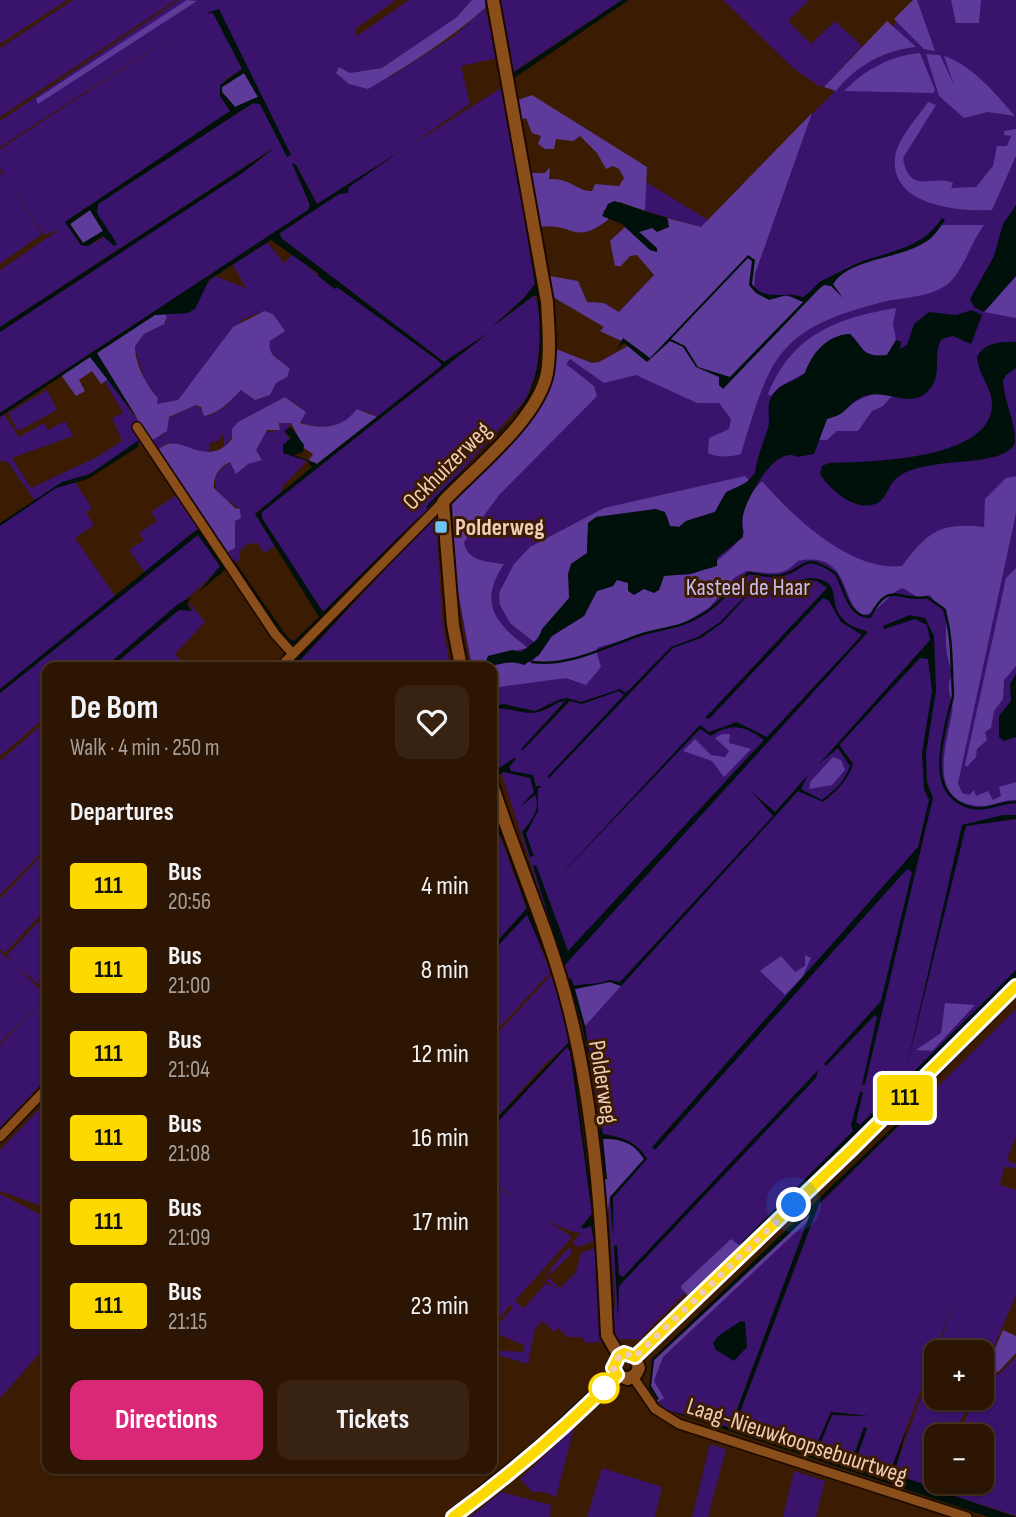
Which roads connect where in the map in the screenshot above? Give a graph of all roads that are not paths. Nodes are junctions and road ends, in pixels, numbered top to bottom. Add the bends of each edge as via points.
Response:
1 (493, 0) edge
2 (137, 427) dead end
3 (443, 502) junction
4 (293, 654) junction
5 (286, 662) edge
6 (460, 662) edge
7 (497, 798) edge
8 (1016, 986) edge
9 (42, 1093) edge
10 (0, 1137) edge
11 (619, 1356) junction
12 (635, 1357) junction
13 (617, 1375) junction
14 (633, 1377) junction
15 (453, 1517) edge
16 (967, 1517) edge

1 - 3 street, Ockhuizerweg via 547,302 547,373 538,398 519,423
2 - 4 street via 275,634
3 - 4 street, Ockhuizerweg
3 - 6 street
4 - 5 street, Ockhuizerweg
7 - 11 street, Polderweg via 572,1023 598,1188 607,1335
8 - 12 street
9 - 10 street
11 - 12 street
11 - 13 street via 613,1368
12 - 14 street via 639,1368
13 - 14 street
13 - 15 street
14 - 16 street, Laag-Nieuwkoopsebuurtweg via 655,1409 679,1424

